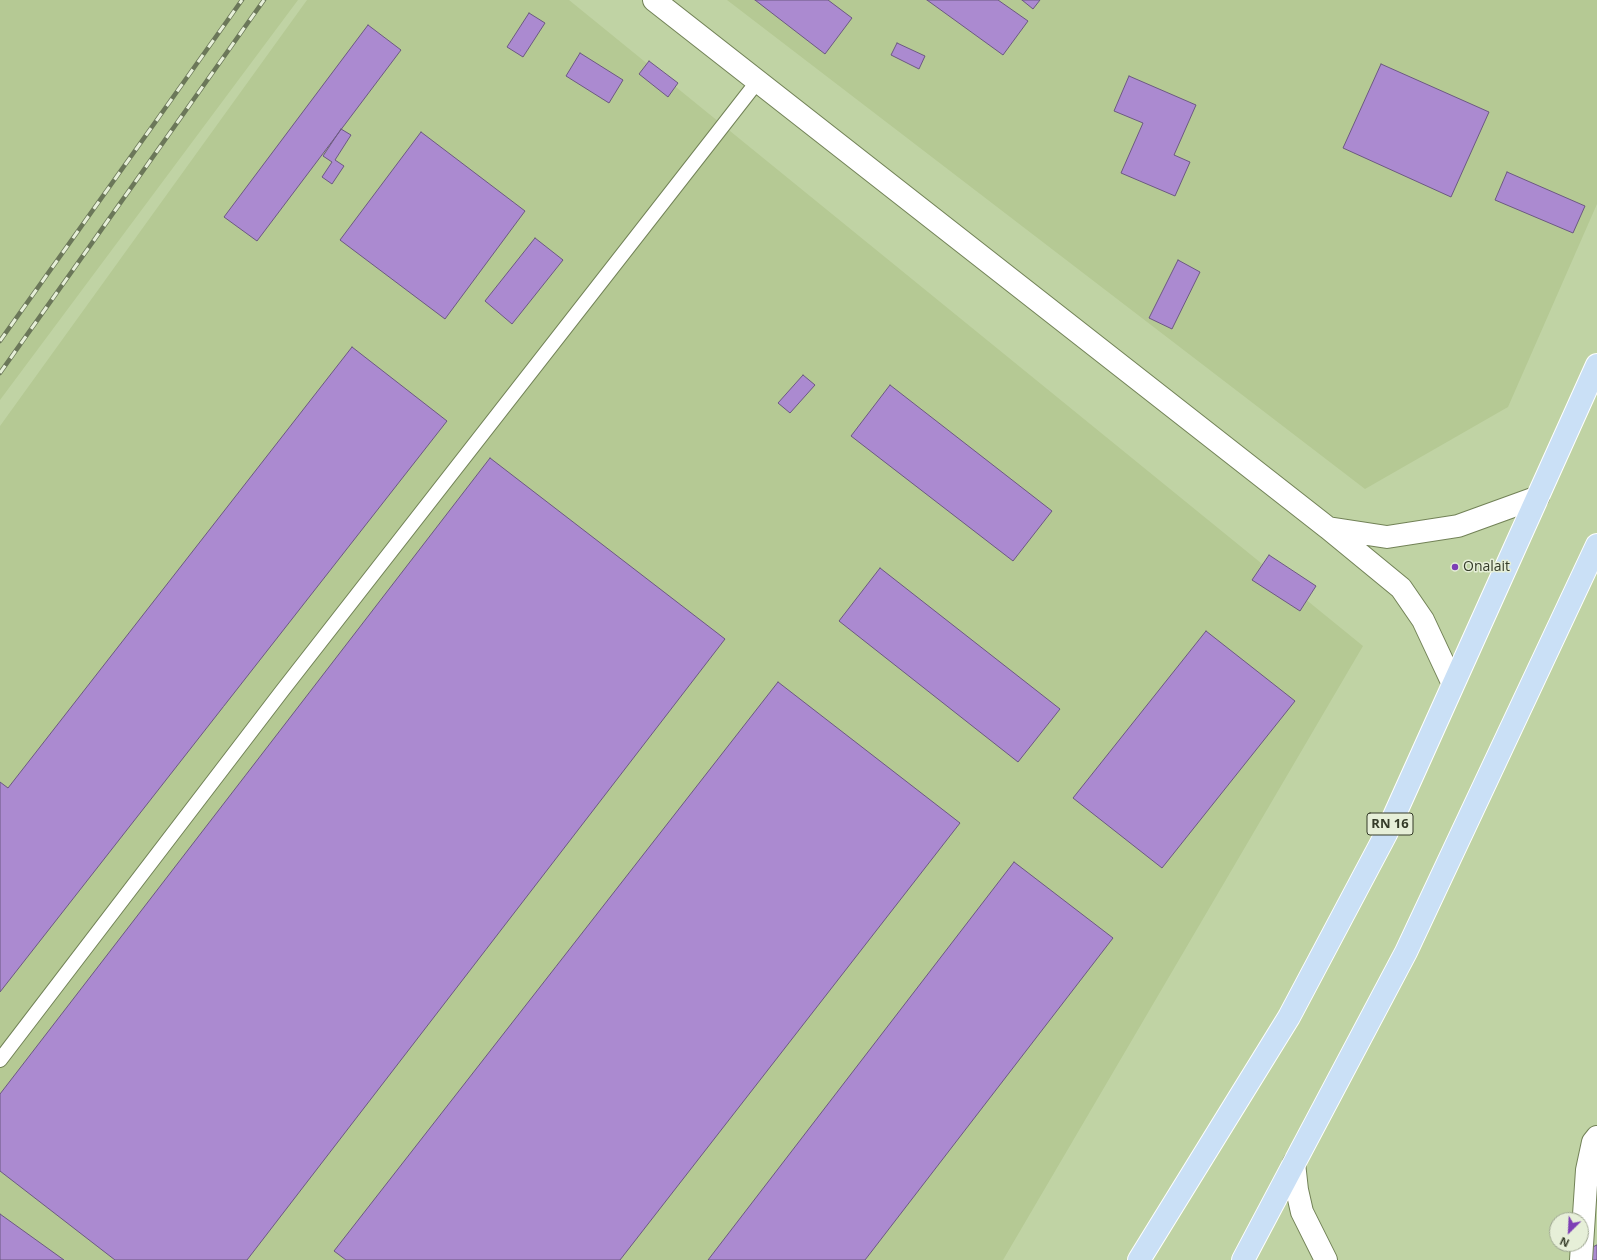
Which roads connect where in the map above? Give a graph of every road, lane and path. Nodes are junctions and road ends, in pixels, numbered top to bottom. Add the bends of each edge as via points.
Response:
1 (654, 0) edge
2 (757, 82) junction
3 (1597, 365) edge
4 (1538, 497) junction
5 (1328, 528) junction
6 (1597, 545) edge
7 (1592, 570) edge
8 (1453, 684) junction
9 (0, 1060) edge
10 (1597, 1137) edge
11 (1294, 1163) junction
12 (1139, 1260) edge
13 (1243, 1260) edge
14 (1326, 1260) edge
15 (1581, 1260) edge

1 - 2 street
2 - 5 street
2 - 9 lane
3 - 4 highway, RN 16
4 - 5 street via 1450,528 1387,537
4 - 8 highway, RN 16
5 - 8 street via 1401,588 1423,620
6 - 7 highway
7 - 11 highway via 1406,952
8 - 12 highway, RN 16 via 1386,834 1290,1016
10 - 15 street via 1593,1142 1587,1170
11 - 13 highway
11 - 14 street via 1302,1212

